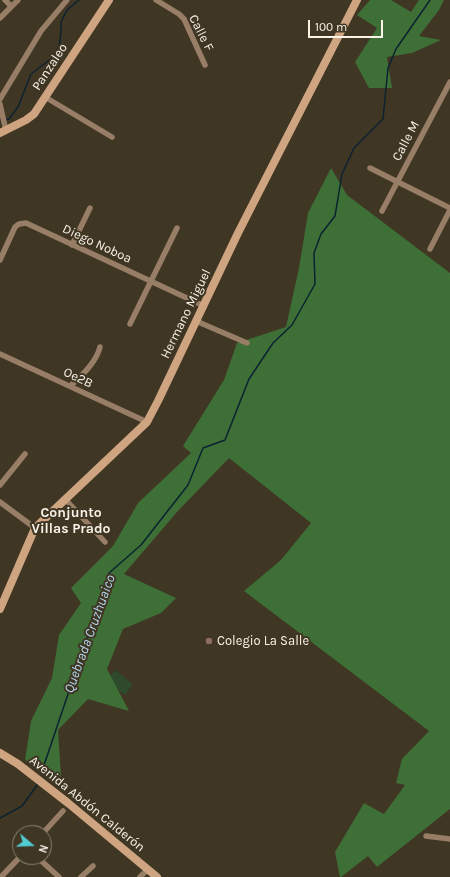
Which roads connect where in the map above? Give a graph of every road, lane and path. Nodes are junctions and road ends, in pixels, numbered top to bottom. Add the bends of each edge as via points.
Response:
1 (5, 0) edge
2 (18, 0) edge
3 (67, 0) edge
4 (109, 0) edge
5 (156, 0) edge
6 (357, 0) edge
7 (10, 8) junction
8 (0, 18) edge
9 (205, 65) dead end
10 (450, 82) edge
11 (45, 97) junction
12 (0, 98) edge
13 (0, 104) edge
14 (3, 132) edge
15 (112, 138) dead end
16 (370, 168) dead end
17 (397, 182) junction
18 (90, 208) dead end
19 (450, 209) edge
20 (382, 211) dead end
21 (177, 228) dead end
22 (72, 245) junction
23 (430, 249) dead end
24 (0, 260) edge
25 (150, 282) junction
26 (204, 306) junction
27 (196, 321) junction
28 (130, 324) dead end
29 (247, 342) dead end
30 (100, 347) dead end
31 (0, 354) edge
32 (70, 386) junction
33 (146, 422) junction
34 (25, 454) dead end
35 (0, 485) edge
36 (65, 499) junction
37 (0, 502) edge
38 (35, 528) junction
39 (105, 542) dead end
40 (0, 609) edge
41 (0, 753) edge
42 (63, 811) dead end
43 (50, 825) edge
44 (426, 836) dead end
45 (450, 839) edge
46 (12, 865) edge
47 (45, 865) edge
48 (93, 866) dead end
49 (148, 869) junction
50 (2, 875) edge
51 (59, 877) edge
52 (81, 877) edge
53 (140, 877) edge
54 (158, 877) edge

1 - 7 street
2 - 7 street
3 - 12 street via 41,31
4 - 11 street, Panzaleo
5 - 9 street, Calle F via 184,19
6 - 26 street, Hermano Miguel via 238,233
7 - 8 street
10 - 17 street, Calle M
11 - 14 street, Panzaleo via 30,118
11 - 15 street
13 - 14 street
16 - 17 street
17 - 19 street
17 - 20 street, Calle M
18 - 22 street
19 - 23 street
21 - 25 street
22 - 24 street, Diego Noboa via 23,222 15,227
22 - 25 street, Diego Noboa
25 - 26 street, Diego Noboa
25 - 28 street
26 - 27 street, Hermano Miguel
27 - 29 street
27 - 33 street, Hermano Miguel
30 - 32 street via 93,363
31 - 32 street, Oe2B
32 - 33 street, Oe2B
33 - 36 street, Hermano Miguel
34 - 35 street
36 - 38 street, Hermano Miguel
36 - 39 street
37 - 38 street
38 - 40 street, Hermano Miguel
41 - 49 street, Avenida Abdón Calderón via 68,803
42 - 43 street
44 - 45 street
46 - 50 street
47 - 51 street
48 - 52 street
49 - 53 street
49 - 54 street, Avenida Abdón Calderón

